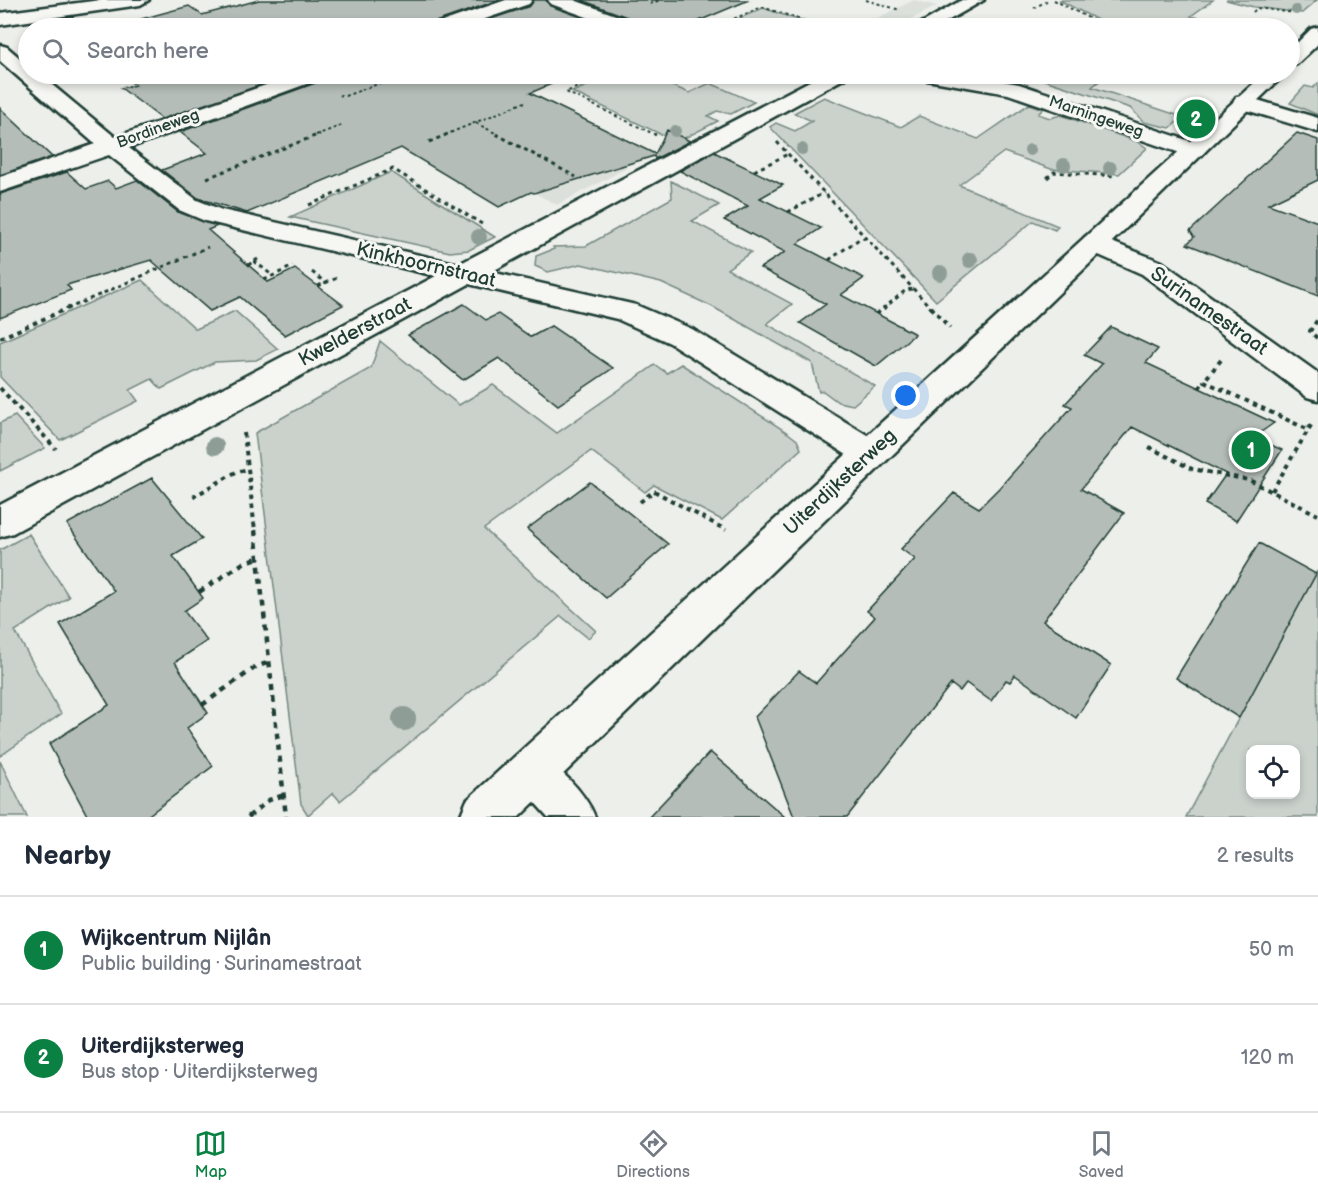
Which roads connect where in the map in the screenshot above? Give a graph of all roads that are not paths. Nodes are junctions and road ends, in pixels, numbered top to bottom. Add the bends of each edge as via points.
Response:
1 (140, 0) edge
2 (523, 0) edge
3 (557, 0) edge
4 (975, 0) edge
5 (472, 18) edge
6 (606, 18) edge
7 (941, 18) edge
8 (0, 19) edge
9 (1318, 33) edge
10 (1300, 50) edge
11 (0, 51) edge
12 (18, 66) edge
13 (39, 84) edge
14 (288, 84) edge
15 (819, 84) edge
16 (988, 84) edge
17 (1264, 84) edge
18 (1244, 102) junction
19 (1318, 125) edge
20 (112, 146) junction
21 (1194, 150) junction
22 (0, 185) edge
23 (1094, 243) junction
24 (463, 273) junction
25 (1318, 389) edge
26 (870, 453) junction
27 (0, 522) edge
28 (532, 772) junction
29 (484, 817) edge
30 (575, 817) edge

1 - 8 street
2 - 5 street
3 - 6 street
4 - 7 street
9 - 10 street
11 - 12 street, Kinkhoornstraat
13 - 20 street, Kinkhoornstraat
14 - 20 street, Bordineweg
15 - 24 street, Kwelderstraat
16 - 21 street, Marningeweg via 1012,88
17 - 18 street, Uiterdijksterweg
18 - 19 street
18 - 21 street, Uiterdijksterweg
20 - 22 street, Bordineweg
20 - 24 street, Kinkhoornstraat via 188,205 214,216
21 - 23 street, Uiterdijksterweg
23 - 25 street, Surinamestraat via 1152,268
23 - 26 street, Uiterdijksterweg
24 - 26 street, Kinkhoornstraat via 626,312 655,323
24 - 27 street, Kwelderstraat
26 - 28 street, Uiterdijksterweg
28 - 29 street, Uiterdijksterweg
28 - 30 lane

